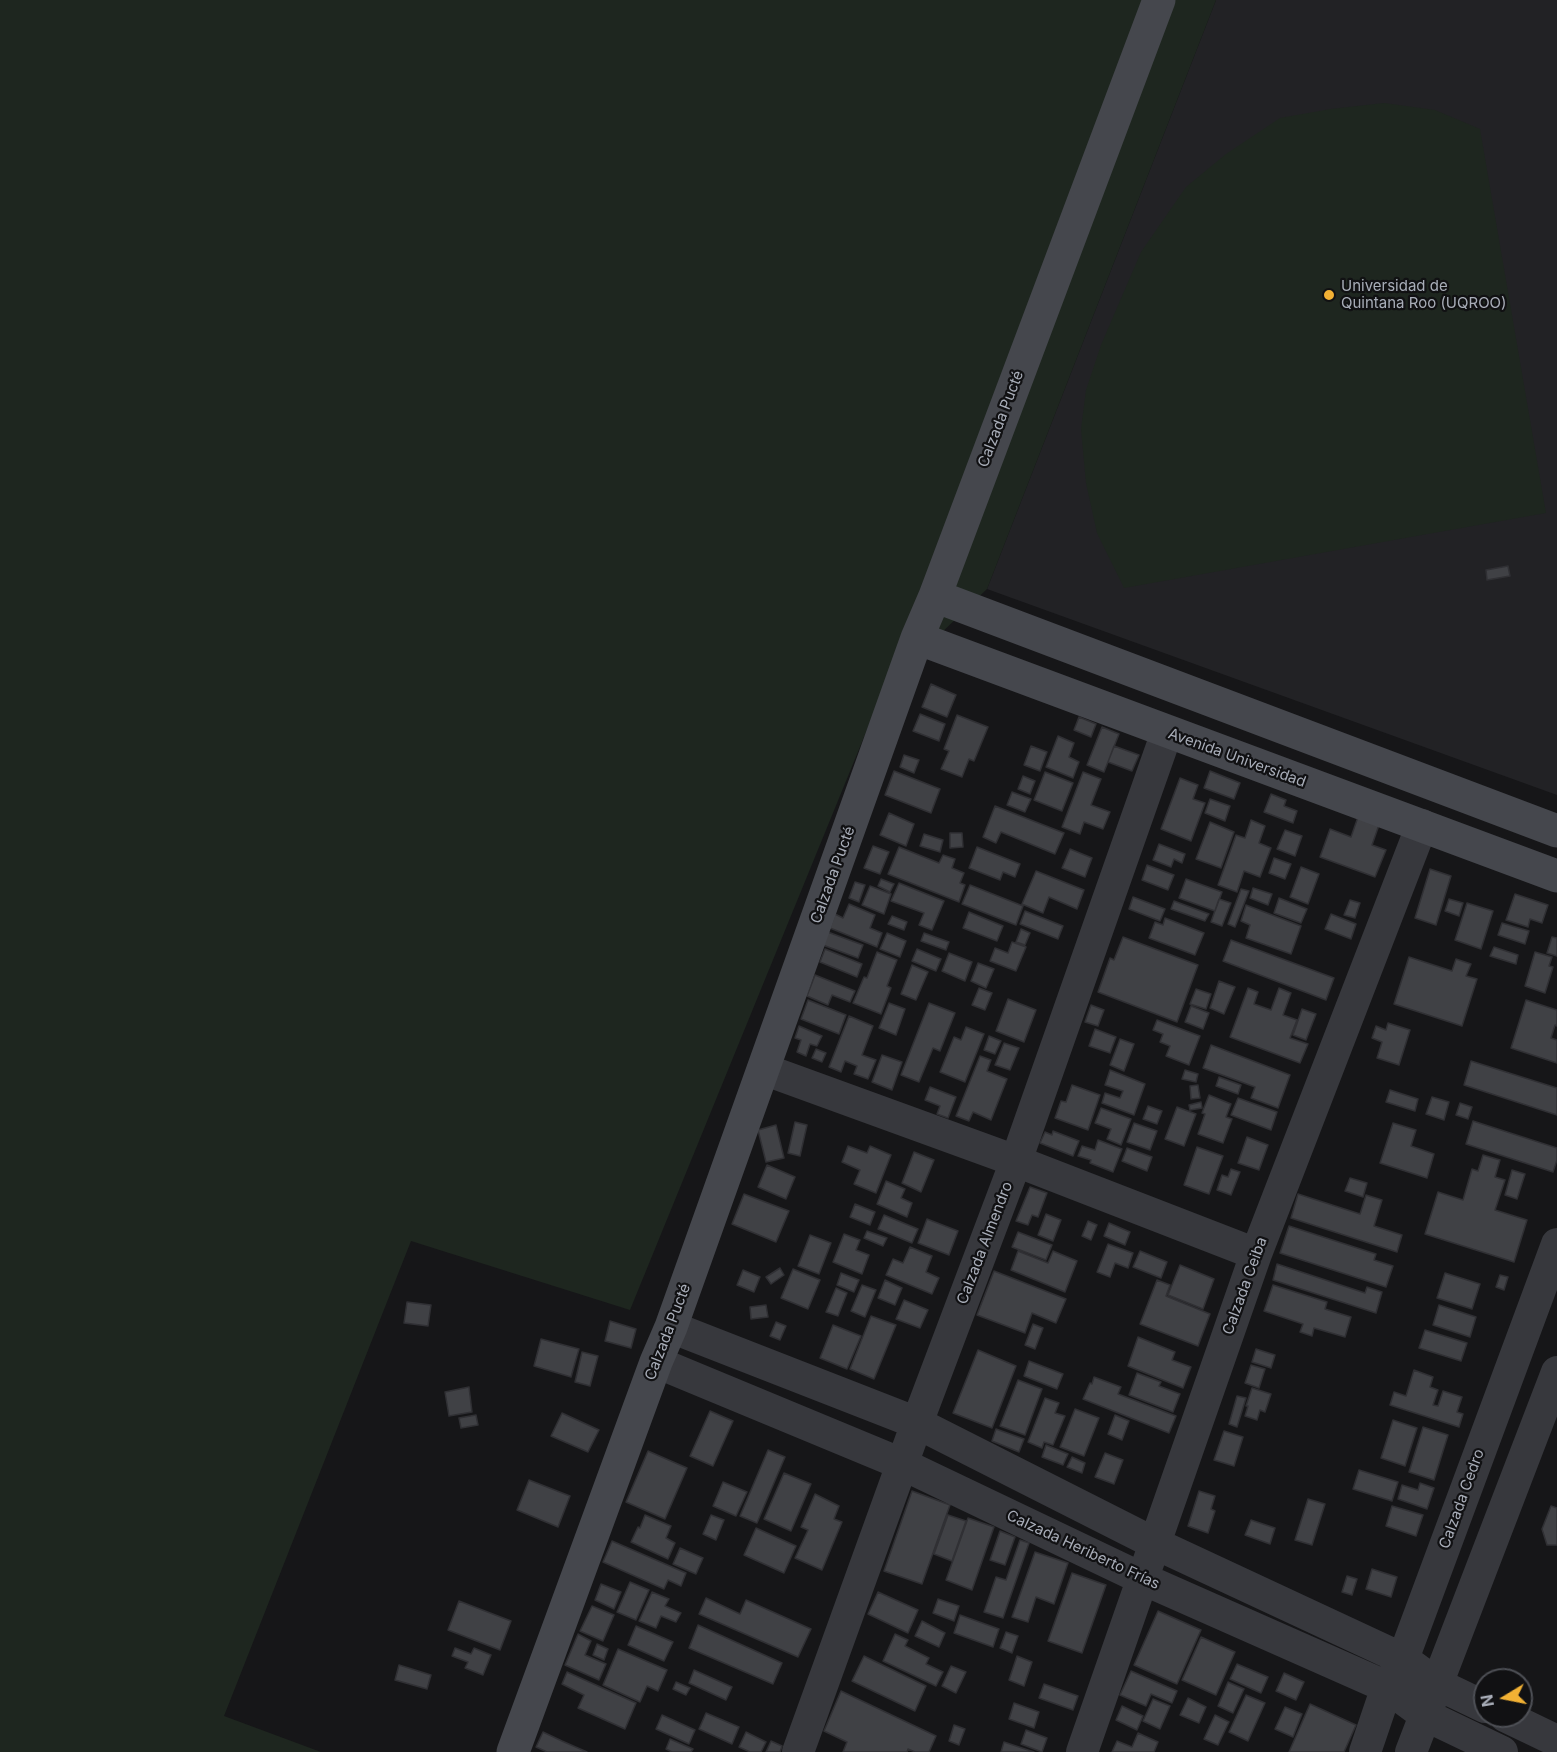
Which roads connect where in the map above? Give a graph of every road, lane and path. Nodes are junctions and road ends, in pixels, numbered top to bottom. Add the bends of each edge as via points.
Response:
1 (1159, 0) edge
2 (935, 596) junction
3 (917, 638) junction
4 (1167, 732) junction
5 (1422, 825) junction
6 (1557, 831) edge
7 (1557, 876) edge
8 (763, 1069) junction
9 (1016, 1161) junction
10 (1557, 1244) edge
11 (1256, 1254) junction
12 (671, 1327) junction
13 (656, 1362) junction
14 (1557, 1372) edge
15 (917, 1423) junction
16 (902, 1464) junction
17 (1154, 1543) junction
18 (1143, 1579) junction
19 (1403, 1659) junction
20 (1437, 1684) junction
21 (1387, 1687) junction
22 (1473, 1701) edge
23 (1425, 1715) junction
24 (1530, 1728) edge
25 (1557, 1741) edge
26 (513, 1752) edge
27 (798, 1752) edge
28 (1082, 1752) edge
29 (1365, 1752) edge
30 (1411, 1752) edge
31 (1502, 1752) edge

1 - 2 street, Calzada Pucté
2 - 3 street, Calzada Pucté
2 - 6 street
3 - 4 street, Avenida Universidad
3 - 8 street, Calzada Pucté
4 - 5 street, Avenida Universidad
4 - 9 street, Calzada Almendro
5 - 7 street, Avenida Universidad
5 - 11 street, Calzada Ceiba
8 - 9 street
8 - 12 street, Calzada Pucté
9 - 11 street
9 - 15 street, Calzada Almendro
10 - 19 street, Calzada Cedro
11 - 17 street, Calzada Ceiba
12 - 13 street, Calzada Pucté
12 - 15 street
13 - 16 street, Calzada Heriberto Frías
13 - 26 street, Calzada Pucté
14 - 20 street
15 - 16 street, Calzada Almendro
15 - 17 street
16 - 18 street, Calzada Heriberto Frías
16 - 27 street, Calzada Almendro
17 - 18 street, Calzada Ceiba
17 - 19 street
18 - 21 street, Calzada Heriberto Frías
18 - 28 street, Calzada Ceiba
19 - 20 street
19 - 21 street, Calzada Cedro
20 - 22 street
20 - 23 street
21 - 23 street, Calzada Heriberto Frías
21 - 29 street, Calzada Cedro
23 - 30 street
23 - 31 street, Calzada Heriberto Frías
24 - 25 street

